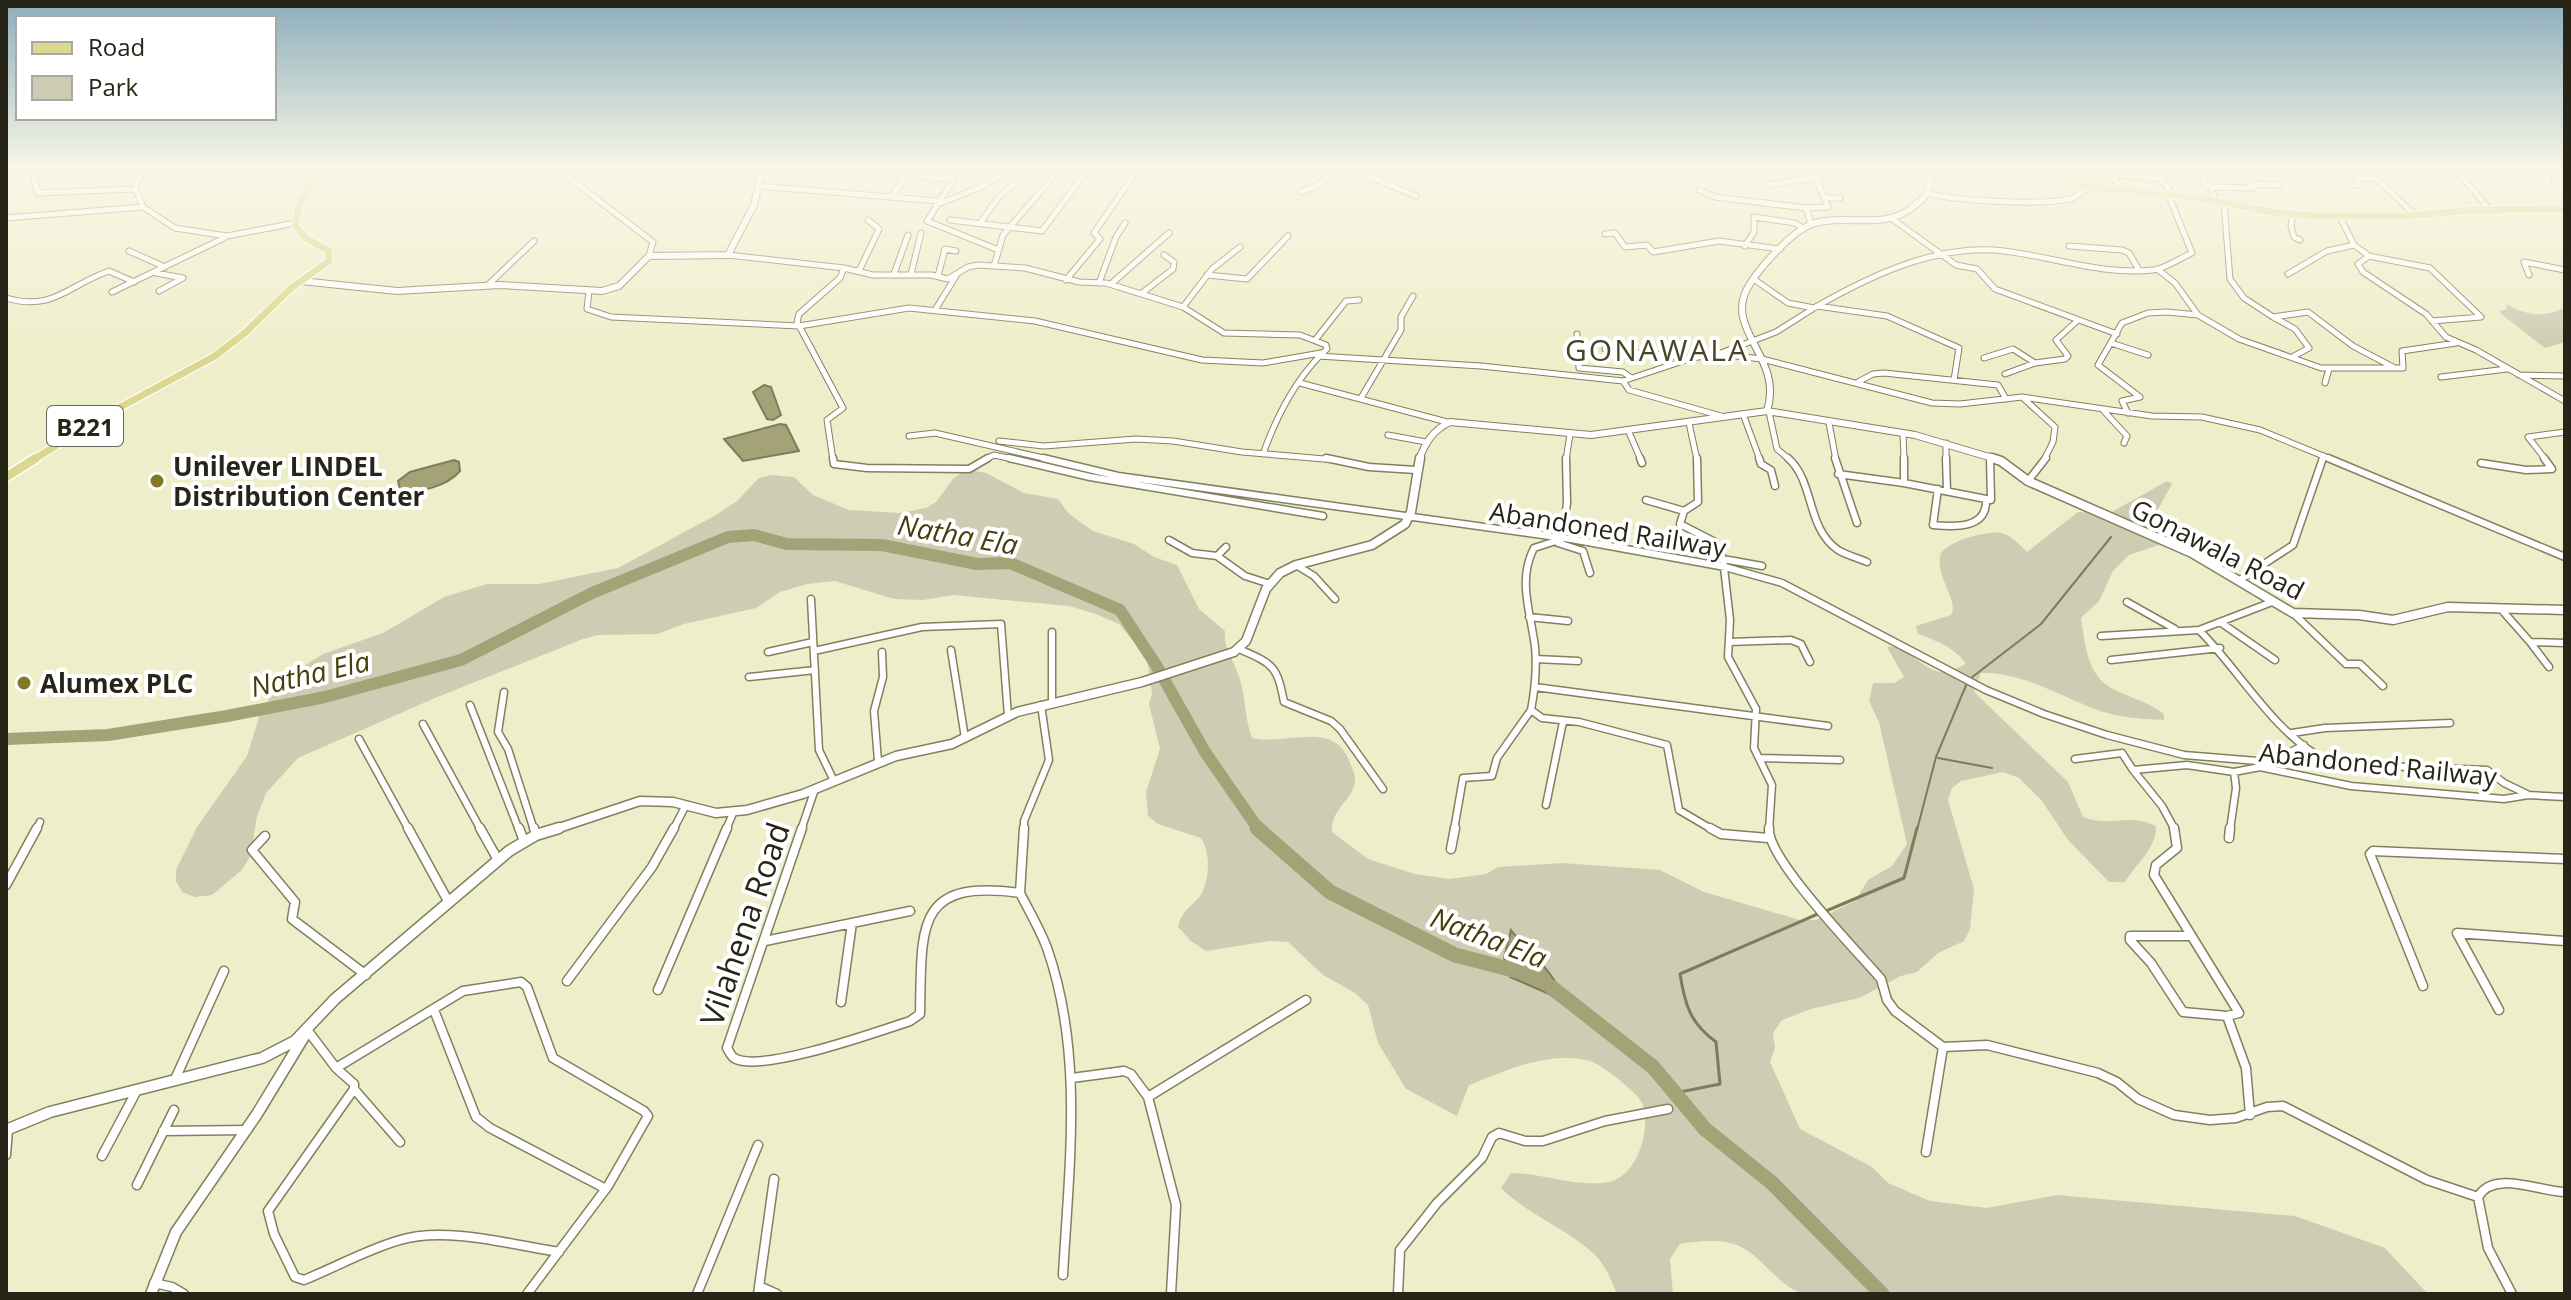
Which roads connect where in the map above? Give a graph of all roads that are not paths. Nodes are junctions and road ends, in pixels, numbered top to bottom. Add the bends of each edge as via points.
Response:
1 (192, 231) edge
2 (255, 231) edge
3 (299, 231) edge
4 (641, 231) edge
5 (742, 231) edge
6 (878, 231) edge
7 (951, 231) edge
8 (1006, 231) edge
9 (1096, 231) edge
10 (1119, 231) edge
11 (1754, 231) edge
12 (1800, 231) edge
13 (1910, 231) edge
14 (2184, 231) edge
15 (2224, 231) edge
16 (2292, 231) edge
17 (2347, 231) edge
18 (921, 233) dead end
19 (1169, 233) dead end
20 (1605, 234) dead end
21 (908, 235) dead end
22 (227, 236) junction
23 (1288, 236) dead end
24 (2300, 240) dead end
25 (534, 241) dead end
26 (2354, 245) junction
27 (1745, 246) junction
28 (2069, 246) dead end
29 (1240, 247) dead end
30 (996, 249) junction
31 (1780, 249) junction
32 (129, 251) dead end
33 (956, 251) dead end
34 (1944, 254) junction
35 (728, 255) junction
36 (1164, 255) dead end
37 (649, 256) junction
38 (2369, 256) junction
39 (994, 266) junction
40 (165, 267) junction
41 (844, 268) junction
42 (2157, 269) junction
43 (2139, 270) junction
44 (2565, 270) edge
45 (859, 271) junction
46 (156, 273) junction
47 (894, 274) junction
48 (911, 274) junction
49 (2288, 274) dead end
50 (1207, 275) junction
51 (2529, 275) dead end
52 (938, 276) junction
53 (956, 276) junction
54 (1066, 280) junction
55 (1755, 280) junction
56 (301, 281) junction
57 (134, 282) junction
58 (1099, 283) junction
59 (1111, 284) junction
60 (488, 285) junction
61 (159, 291) dead end
62 (589, 291) junction
63 (112, 292) dead end
64 (1142, 293) junction
65 (1413, 296) dead end
66 (6, 298) edge
67 (1359, 300) dead end
68 (1183, 307) junction
69 (1816, 307) junction
70 (935, 310) junction
71 (2198, 315) junction
72 (2273, 317) junction
73 (2077, 321) junction
74 (2432, 321) junction
75 (799, 326) junction
76 (1577, 334) dead end
77 (2117, 334) junction
78 (1316, 339) junction
79 (1751, 342) junction
80 (2111, 343) junction
81 (2456, 343) junction
82 (1605, 349) dead end
83 (1320, 354) junction
84 (1718, 354) junction
85 (2148, 355) dead end
86 (2294, 356) junction
87 (1692, 358) junction
88 (1984, 358) dead end
89 (1762, 359) junction
90 (1380, 361) junction
91 (2035, 363) junction
92 (2329, 369) junction
93 (2396, 369) junction
94 (2507, 369) junction
95 (2005, 374) dead end
96 (2516, 375) junction
97 (2565, 376) edge
98 (2441, 377) dead end
99 (1631, 378) junction
100 (1954, 380) junction
101 (1623, 381) junction
102 (1858, 382) junction
103 (1300, 383) junction
104 (2325, 383) dead end
105 (2022, 397) junction
106 (1361, 398) junction
107 (2006, 399) junction
108 (2565, 401) edge
109 (2103, 410) junction
110 (1768, 412) junction
111 (2128, 413) junction
112 (1743, 414) junction
113 (1721, 416) junction
114 (1447, 422) junction
115 (1689, 423) junction
116 (1829, 423) junction
117 (1628, 430) junction
118 (2565, 432) edge
119 (1903, 433) junction
120 (1570, 434) junction
121 (1388, 435) dead end
122 (909, 436) dead end
123 (999, 441) dead end
124 (1426, 442) junction
125 (1946, 443) junction
126 (2124, 443) dead end
127 (1263, 454) junction
128 (1990, 456) junction
129 (2324, 456) junction
130 (1642, 463) dead end
131 (2481, 463) dead end
132 (1416, 470) junction
133 (1838, 474) junction
134 (6, 477) edge
135 (2028, 481) junction
136 (1904, 483) junction
137 (1775, 486) dead end
138 (1938, 489) junction
139 (1947, 491) junction
140 (1646, 500) dead end
141 (1986, 500) junction
142 (1684, 511) junction
143 (1323, 516) dead end
144 (1409, 519) junction
145 (1857, 523) dead end
146 (1169, 540) dead end
147 (1560, 541) junction
148 (1226, 547) dead end
149 (1217, 556) junction
150 (2565, 557) edge
151 (1867, 562) dead end
152 (1724, 563) junction
153 (1296, 565) junction
154 (1762, 566) dead end
155 (1590, 573) dead end
156 (2237, 581) junction
157 (1270, 584) junction
158 (811, 599) dead end
159 (1335, 599) dead end
160 (2127, 602) dead end
161 (2272, 602) junction
162 (2497, 606) junction
163 (2565, 610) edge
164 (2293, 613) junction
165 (1529, 617) junction
166 (1568, 621) dead end
167 (2220, 622) junction
168 (2199, 630) junction
169 (2179, 631) junction
170 (1052, 632) dead end
171 (2101, 636) dead end
172 (813, 642) junction
173 (1729, 642) junction
174 (2530, 642) junction
175 (2565, 643) edge
176 (2220, 648) junction
177 (1239, 649) junction
178 (951, 650) dead end
179 (814, 651) junction
180 (768, 652) dead end
181 (882, 652) dead end
182 (1536, 659) junction
183 (2111, 660) dead end
184 (2275, 660) dead end
185 (1578, 661) dead end
186 (1810, 662) dead end
187 (2549, 667) dead end
188 (815, 670) junction
189 (749, 677) dead end
190 (2383, 686) dead end
191 (1535, 687) junction
192 (504, 692) dead end
193 (1052, 703) junction
194 (470, 705) dead end
195 (1041, 705) junction
196 (1531, 710) junction
197 (1008, 716) junction
198 (1757, 719) junction
199 (1563, 722) junction
200 (2450, 723) dead end
201 (423, 724) dead end
202 (1828, 726) dead end
203 (2292, 733) junction
204 (965, 738) junction
205 (359, 739) dead end
206 (2304, 745) junction
207 (1759, 758) junction
208 (2075, 759) dead end
209 (1840, 760) dead end
210 (878, 761) junction
211 (2270, 762) junction
212 (2260, 767) junction
213 (2133, 770) junction
214 (2234, 772) junction
215 (834, 781) junction
216 (815, 789) junction
217 (1383, 789) dead end
218 (2528, 795) junction
219 (2565, 797) edge
220 (686, 805) junction
221 (1546, 805) dead end
222 (733, 813) junction
223 (40, 822) dead end
224 (536, 835) junction
225 (265, 836) dead end
226 (1768, 838) junction
227 (2229, 838) dead end
228 (524, 841) junction
229 (1451, 849) dead end
230 (2565, 859) edge
231 (498, 860) junction
232 (6, 885) edge
233 (1020, 893) junction
234 (448, 901) junction
235 (910, 911) dead end
236 (852, 923) junction
237 (2190, 936) junction
238 (765, 941) junction
239 (2565, 941) edge
240 (224, 971) dead end
241 (366, 975) junction
242 (567, 981) dead end
243 (2423, 986) dead end
244 (658, 990) dead end
245 (1306, 1000) dead end
246 (841, 1002) dead end
247 (434, 1010) junction
248 (2499, 1010) dead end
249 (2227, 1016) junction
250 (308, 1031) junction
251 (1943, 1047) junction
252 (336, 1068) junction
253 (176, 1077) junction
254 (1072, 1078) junction
255 (138, 1088) junction
256 (354, 1089) junction
257 (1148, 1097) junction
258 (1668, 1109) dead end
259 (174, 1110) dead end
260 (2250, 1115) junction
261 (7, 1130) edge
262 (247, 1130) junction
263 (163, 1131) junction
264 (400, 1142) dead end
265 (758, 1145) dead end
266 (1926, 1152) dead end
267 (6, 1155) edge
268 (102, 1156) dead end
269 (774, 1179) dead end
270 (137, 1185) dead end
271 (606, 1189) junction
272 (2565, 1192) edge
273 (2478, 1197) junction
274 (559, 1252) junction
275 (1063, 1275) dead end
276 (152, 1289) edge
277 (759, 1290) edge
278 (184, 1294) edge
279 (527, 1294) edge
280 (697, 1294) edge
281 (777, 1294) edge
282 (1171, 1294) edge
283 (1398, 1294) edge
284 (2512, 1294) edge

1 - 22 street
2 - 22 street
3 - 56 main road via 331,255
4 - 37 street via 653,242
5 - 35 street
6 - 45 street
7 - 30 street
8 - 30 street
9 - 54 street via 1100,239 1093,251
10 - 58 street
11 - 27 street
12 - 31 street
13 - 34 street
14 - 42 street via 2192,253
15 - 72 street via 2230,279 2244,298
16 - 24 street
17 - 26 street
18 - 48 street
19 - 59 street
20 - 27 street via 1615,233 1625,247 1647,245 1653,252 1719,241
21 - 47 street
22 - 40 street
23 - 50 street via 1247,279
25 - 60 street
26 - 38 street
26 - 49 street via 2327,251
27 - 31 street
28 - 43 street via 2122,250
29 - 50 street
30 - 39 street
31 - 55 street
32 - 40 street
33 - 52 street via 945,249
34 - 43 street via 1992,250
34 - 69 street via 1861,281
34 - 73 street via 1956,265 1977,269 1995,289
35 - 37 street
35 - 41 street
36 - 64 street via 1174,262 1173,269
37 - 62 street via 619,286
38 - 74 street via 2358,266
38 - 74 street via 2430,268 2481,317
39 - 53 street via 968,267
39 - 54 street via 1045,271
40 - 46 street
41 - 45 street
41 - 75 street via 840,278 799,314
42 - 43 street
42 - 71 street via 2180,287
44 - 51 street via 2524,262
45 - 47 street
46 - 57 street
46 - 61 street via 183,278
47 - 48 street
48 - 52 street
50 - 68 street
52 - 53 street
53 - 70 street
54 - 58 street
55 - 69 street via 1788,303
55 - 79 street via 1743,297
56 - 60 street via 397,291
56 - 134 main road, B221 via 215,356
57 - 63 street
57 - 66 street via 109,271 40,306
58 - 59 street
59 - 64 street
60 - 62 street
62 - 75 street via 587,309 611,317
64 - 68 street
65 - 90 street via 1401,317 1401,330
67 - 78 street via 1346,301
68 - 78 street via 1224,333
69 - 79 street
69 - 100 street via 1887,316 1938,336 1959,348
70 - 75 street via 881,311
70 - 83 street via 1035,321 1202,360 1263,363
71 - 77 street via 2148,313 2122,323
71 - 86 street via 2239,339
72 - 86 street via 2295,329 2309,348
72 - 93 street via 2308,312 2353,346
73 - 77 street
73 - 91 street via 2056,340 2065,359
74 - 81 street
75 - 143 street via 843,408 827,420 834,464 969,469 994,455 1090,477
76 - 99 street via 1579,368 1628,373
77 - 80 street
78 - 83 street via 1326,345
79 - 84 street
79 - 89 street
80 - 85 street
80 - 111 street via 2098,365 2140,397 2122,401
81 - 93 street via 2402,351 2403,368
81 - 94 street
82 - 87 street
83 - 90 street
83 - 103 street
84 - 87 street
84 - 89 street
86 - 92 street
87 - 99 street
88 - 91 street via 2013,349
89 - 102 street
89 - 110 street via 1772,380
90 - 101 street
90 - 106 street
91 - 95 street
92 - 93 street
92 - 104 street
94 - 96 street
94 - 98 street
96 - 97 street
96 - 108 street
99 - 101 street
100 - 102 street via 1884,373
100 - 107 street via 1998,385
101 - 113 street via 1629,390
102 - 107 street via 1932,403
103 - 106 street
103 - 127 street via 1273,423
105 - 107 street
105 - 109 street
105 - 135 street via 2055,427 2056,438
106 - 114 street
109 - 111 street
109 - 126 street via 2127,436
110 - 112 street, Gonawala Road
110 - 116 street, Gonawala Road
110 - 151 street via 1777,449 1799,468 1820,531 1838,550
111 - 129 street via 2213,419 2260,430
112 - 113 street, Gonawala Road
112 - 137 street
113 - 115 street, Gonawala Road
114 - 120 street, Gonawala Road
114 - 124 street
115 - 117 street, Gonawala Road
115 - 142 street via 1701,473 1698,502
116 - 119 street, Gonawala Road
116 - 133 street
117 - 120 street, Gonawala Road
117 - 130 street
118 - 131 street via 2528,437 2552,469
119 - 125 street, Gonawala Road
119 - 136 street
120 - 147 street
121 - 124 street
122 - 144 street, Abandoned Railway via 935,433 1118,476
123 - 127 street via 1044,446 1136,439
124 - 132 street
125 - 128 street, Gonawala Road
125 - 139 street
127 - 132 street
128 - 135 street, Gonawala Road
128 - 141 street via 1991,500
129 - 150 street
129 - 156 street via 2293,545
132 - 144 street
133 - 136 street
133 - 145 street
135 - 156 street, Gonawala Road via 2192,553
136 - 138 street
138 - 139 street
138 - 141 street via 1933,525 1972,524 1982,518
139 - 141 street
140 - 142 street
142 - 152 street via 1680,524 1715,542
144 - 147 street, Abandoned Railway
144 - 153 street via 1372,545
146 - 149 street via 1192,553
147 - 152 street, Abandoned Railway
147 - 155 street via 1583,551
147 - 165 street via 1531,550
148 - 149 street
149 - 157 street via 1245,576
152 - 154 street
152 - 173 street
152 - 211 street, Abandoned Railway via 1813,598 1986,690 2107,735 2184,755
153 - 157 street
153 - 159 street
156 - 161 street, Gonawala Road
157 - 177 street
158 - 172 street
160 - 169 street
161 - 164 street, Gonawala Road
161 - 167 street
162 - 163 street, Gonawala Road
162 - 164 street, Gonawala Road via 2448,607 2393,620
162 - 174 street
164 - 190 street via 2346,664 2360,664
165 - 166 street
165 - 182 street
167 - 168 street
167 - 184 street
168 - 169 street
168 - 176 street
169 - 171 street
170 - 193 street
172 - 179 street
172 - 180 street
173 - 186 street via 1791,640 1801,644
173 - 198 street via 1728,657 1746,686
174 - 175 street
174 - 187 street
176 - 183 street
176 - 203 street
177 - 193 street via 1209,662
177 - 217 street via 1272,664 1284,702 1340,729
178 - 204 street
179 - 188 street
179 - 197 street via 922,627 1001,624
181 - 210 street via 883,677 874,711
182 - 185 street
182 - 191 street
188 - 189 street
188 - 215 street via 819,750
191 - 196 street
191 - 198 street
192 - 224 street via 498,732
193 - 195 street
194 - 228 street
195 - 197 street
195 - 233 street via 1049,760 1024,821
196 - 199 street
196 - 229 street via 1497,758 1492,776 1463,778
197 - 204 street
198 - 202 street
198 - 207 street via 1754,748
199 - 221 street
199 - 226 street via 1667,745 1679,810 1721,834
200 - 203 street
201 - 231 street
203 - 206 street
204 - 210 street
205 - 234 street
206 - 211 street
206 - 218 street via 2333,764 2487,770
207 - 209 street
207 - 226 street via 1772,785
208 - 213 street via 2122,753
210 - 215 street
211 - 212 street
212 - 214 street, Abandoned Railway
212 - 218 street, Abandoned Railway via 2351,786 2504,799
213 - 214 street, Abandoned Railway via 2187,765
213 - 237 street via 2178,837 2177,848 2156,865 2154,875
214 - 227 street
215 - 216 street
216 - 222 street
216 - 238 street, Vilahena Road
218 - 219 street, Abandoned Railway
220 - 222 street
220 - 224 street via 640,801
220 - 242 street via 652,867
222 - 244 street
223 - 232 street
224 - 228 street
225 - 241 street via 252,850 295,902 292,919
226 - 251 street via 1790,873 1881,979 1895,1011
228 - 231 street
230 - 243 street via 2373,851
231 - 234 street
233 - 238 street, Vilahena Road via 987,886 957,889 936,908 926,924 920,1014 910,1021 793,1056 735,1060 727,1048
233 - 254 street via 1047,948 1063,1008
234 - 241 street
235 - 236 street
236 - 238 street
236 - 246 street
237 - 249 street via 2239,1013
237 - 249 street via 2130,940 2183,1012
239 - 248 street via 2457,933
240 - 253 street
241 - 250 street via 335,999
245 - 257 street
247 - 252 street
247 - 271 street via 476,1117
247 - 271 street via 463,991 509,982 527,987 553,1058 648,1116
249 - 260 street via 2246,1068
250 - 252 street
250 - 253 street via 262,1058
250 - 262 street
251 - 260 street via 1987,1045 2098,1073 2174,1115 2210,1120
251 - 266 street
252 - 256 street
253 - 255 street
254 - 257 street via 1124,1071
254 - 275 street
255 - 261 street via 50,1112
255 - 268 street
256 - 264 street
256 - 274 street via 268,1211 295,1277 304,1280 418,1237
257 - 282 street via 1176,1205
258 - 283 street via 1543,1141 1499,1133 1492,1137 1482,1158 1400,1250
259 - 263 street
260 - 273 street via 2283,1106 2427,1180
261 - 267 street
262 - 263 street
262 - 276 street via 196,1195
263 - 270 street
265 - 280 street
269 - 277 street
271 - 274 street
272 - 273 street via 2502,1182
273 - 284 street via 2492,1262
274 - 279 street
276 - 278 street via 172,1287
277 - 281 street

